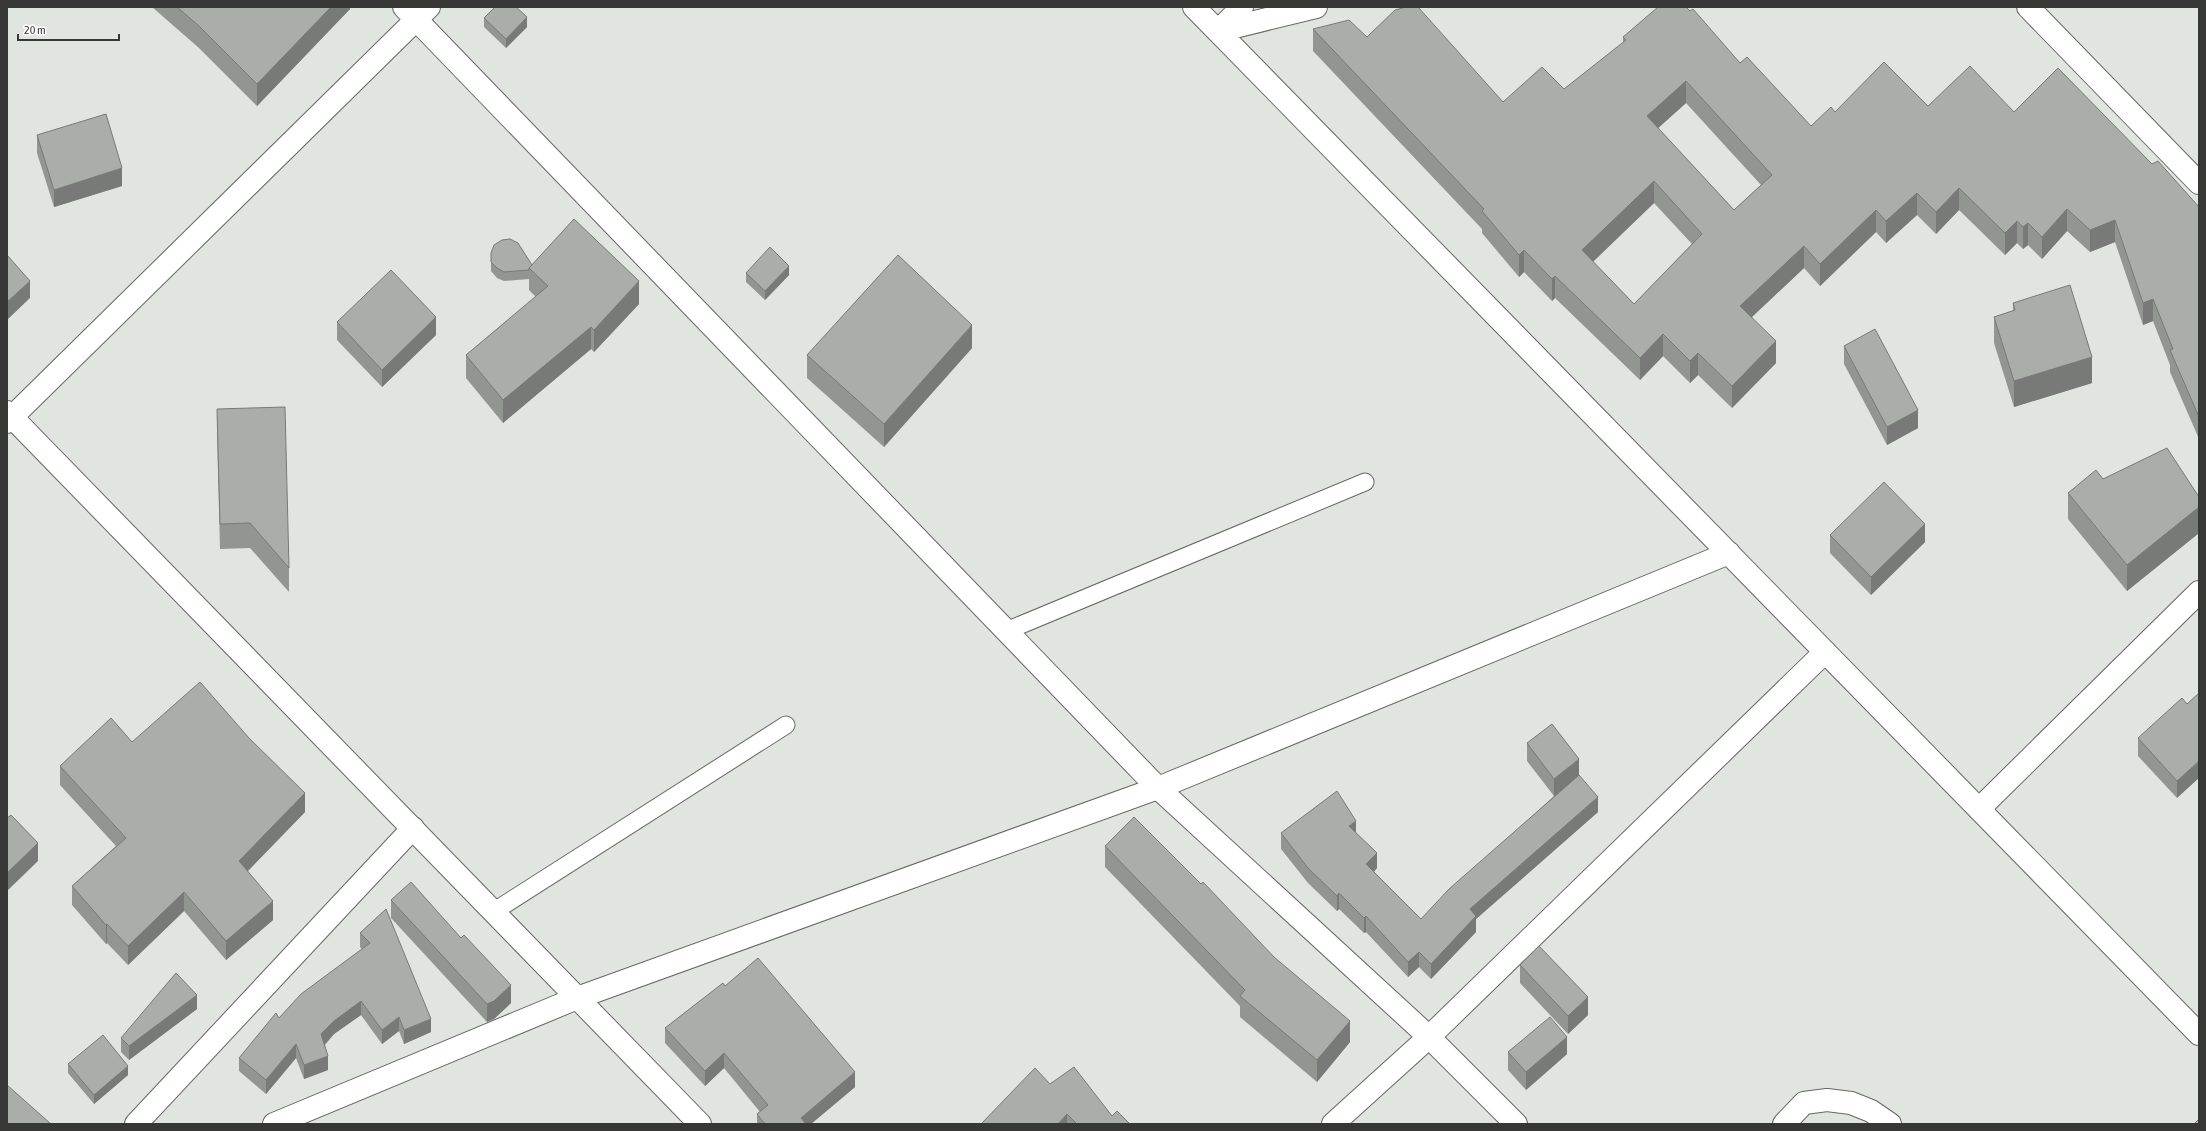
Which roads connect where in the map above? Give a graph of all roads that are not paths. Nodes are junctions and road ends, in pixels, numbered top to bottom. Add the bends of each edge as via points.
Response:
1 (1194, 7) edge
2 (1242, 7) edge
3 (1316, 7) edge
4 (2028, 7) edge
5 (417, 11) edge
6 (1218, 31) junction
7 (2199, 183) edge
8 (9, 417) edge
9 (1365, 482) dead end
10 (1729, 553) junction
11 (2199, 592) edge
12 (1006, 631) junction
13 (1825, 652) junction
14 (786, 725) dead end
15 (1158, 788) junction
16 (1979, 809) junction
17 (413, 828) junction
18 (493, 912) junction
19 (577, 998) junction
20 (2199, 1034) edge
21 (1429, 1037) junction
22 (136, 1124) edge
23 (274, 1124) edge
24 (700, 1124) edge
25 (1333, 1124) edge
26 (1516, 1124) edge
27 (1784, 1124) edge
28 (1890, 1124) edge

1 - 6 street
2 - 6 street
3 - 6 street
4 - 7 street
5 - 8 street
5 - 12 street
6 - 10 street
8 - 17 street
9 - 12 lane
10 - 13 street
10 - 15 street
11 - 16 street
12 - 15 street
13 - 16 street
13 - 21 street
14 - 18 lane
15 - 19 street
15 - 21 street
16 - 20 street
17 - 18 street
17 - 22 street
18 - 19 street
19 - 23 street
19 - 24 street
21 - 25 street
21 - 26 street
27 - 28 street via 1804,1103 1828,1100 1858,1105

